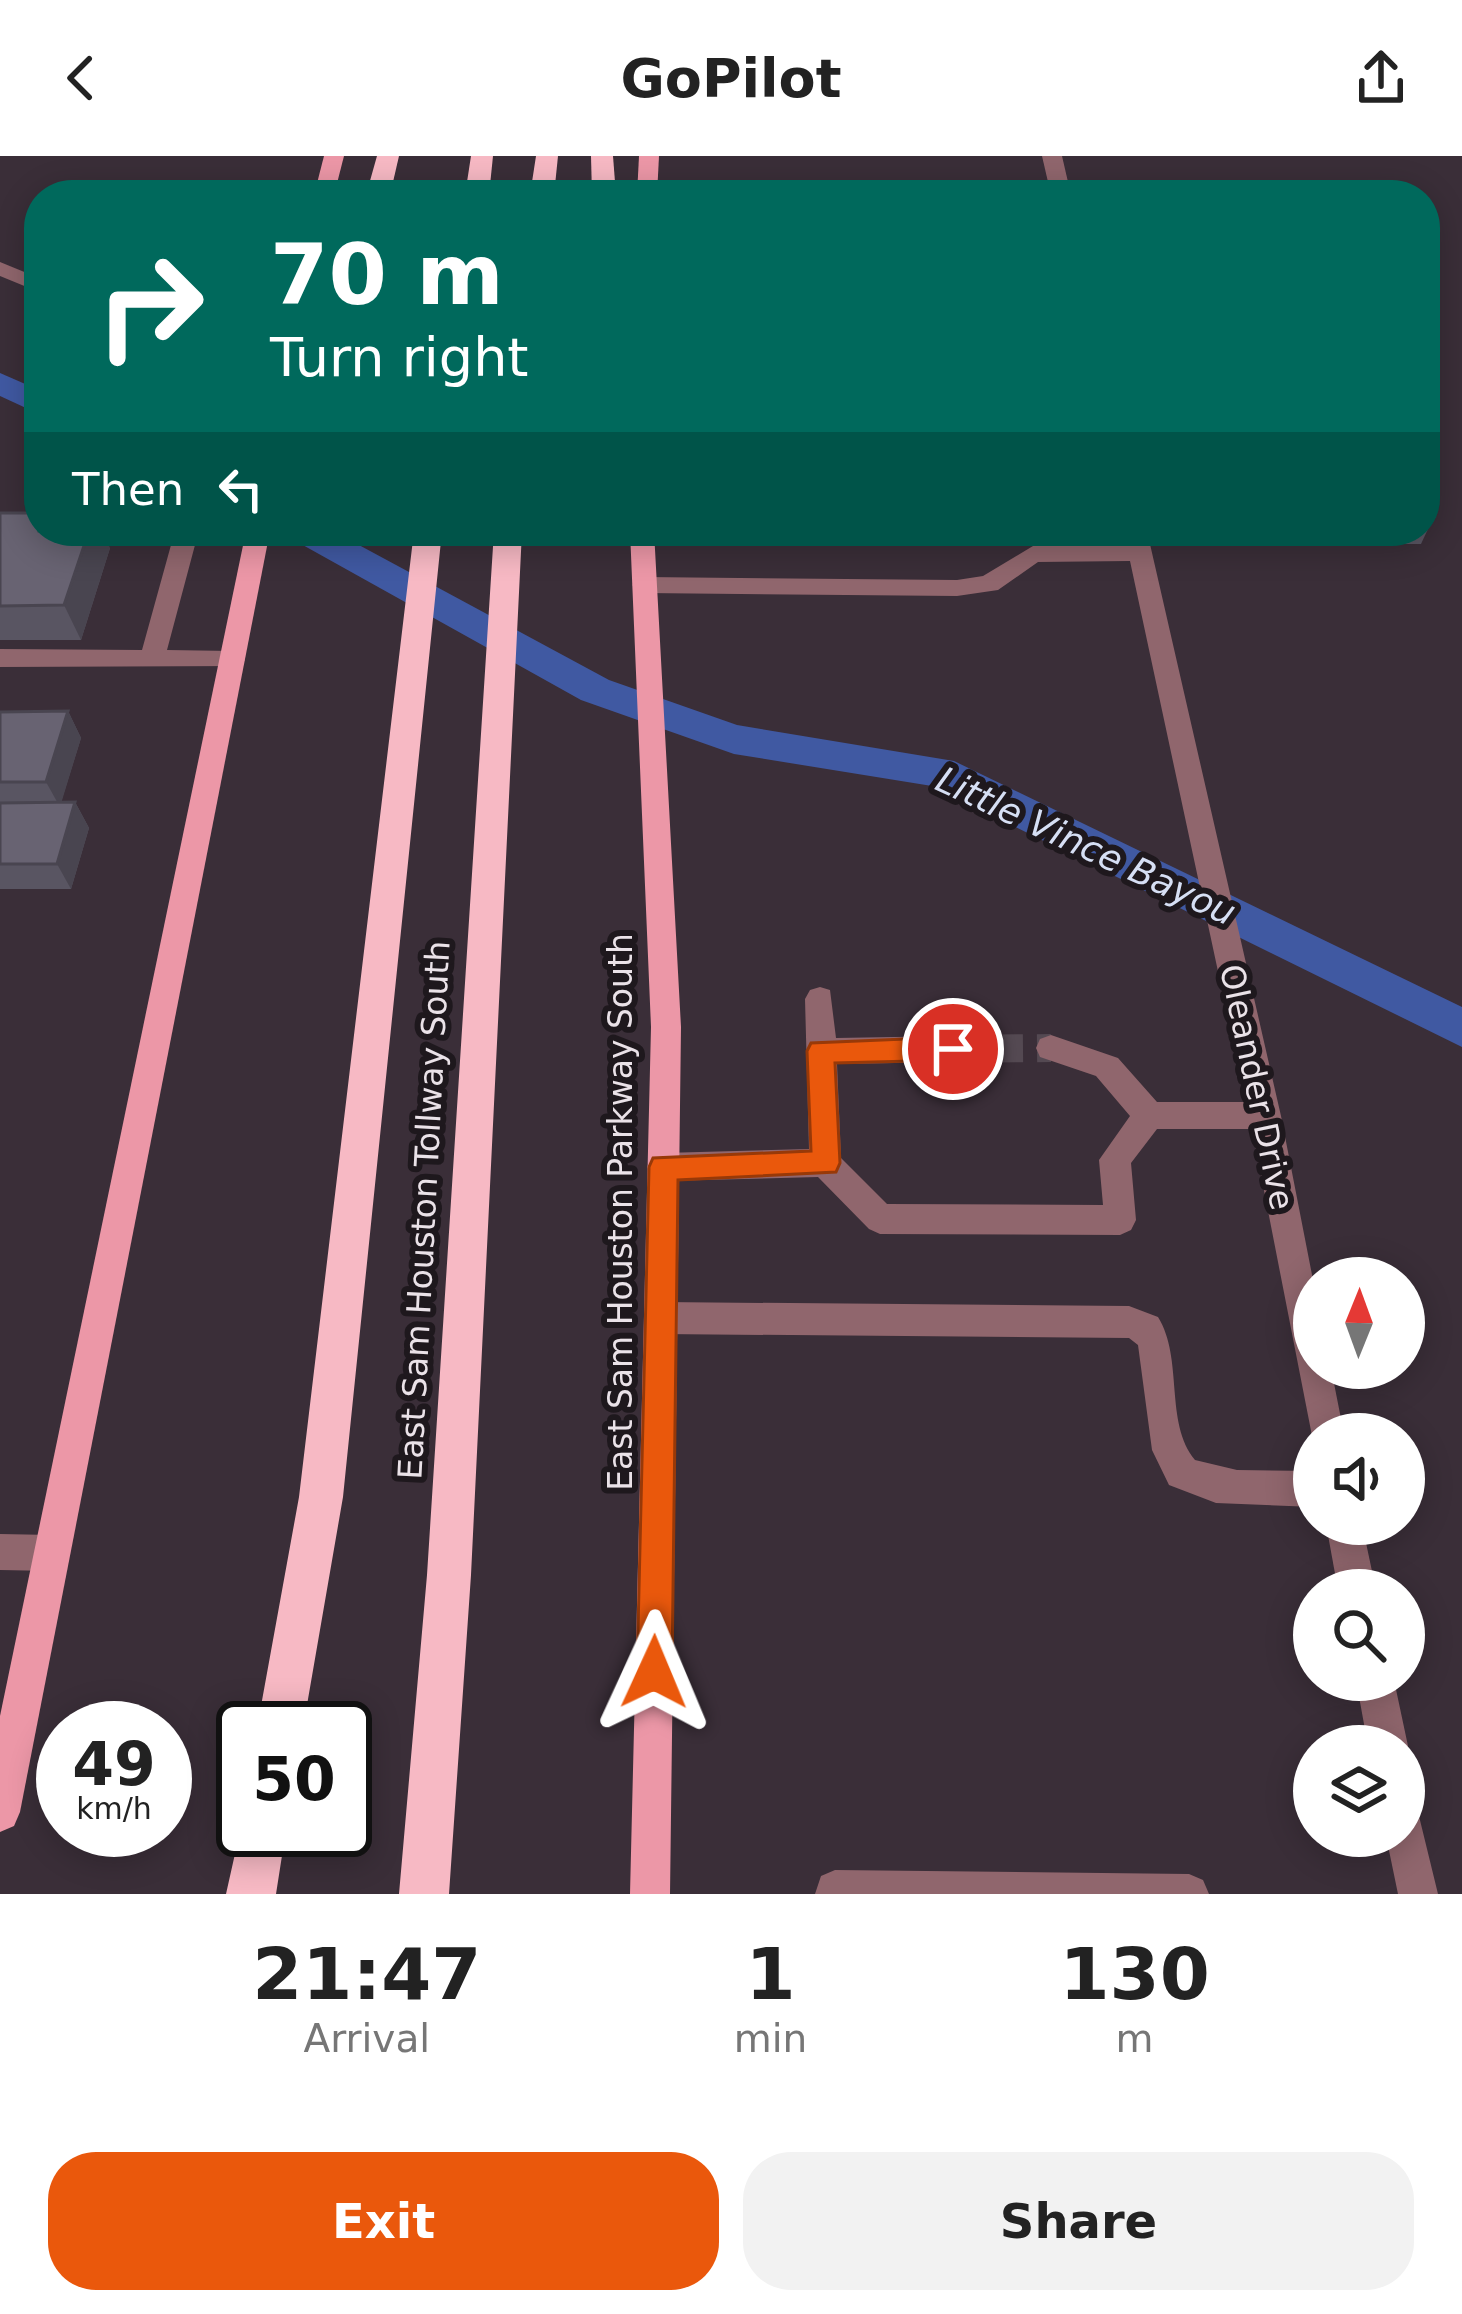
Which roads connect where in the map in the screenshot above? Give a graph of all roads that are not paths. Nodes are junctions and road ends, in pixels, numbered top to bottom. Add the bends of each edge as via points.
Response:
1 (183, 546) edge
2 (255, 546) edge
3 (426, 546) edge
4 (507, 546) edge
5 (643, 546) edge
6 (1103, 546) edge
7 (1139, 546) edge
8 (644, 585) junction
9 (0, 658) edge
10 (152, 659) junction
11 (232, 660) junction
12 (820, 999) dead end
13 (1051, 1048) tunnel mouth
14 (953, 1049) tunnel mouth
15 (821, 1051) junction
16 (1149, 1115) junction
17 (1264, 1116) junction
18 (826, 1163) junction
19 (664, 1167) junction
20 (661, 1318) junction
21 (1322, 1413) edge
22 (1293, 1488) edge
23 (0, 1552) edge
24 (52, 1553) junction
25 (285, 1701) edge
26 (0, 1812) edge
27 (257, 1857) edge
28 (1410, 1857) edge
29 (251, 1894) edge
30 (424, 1894) edge
31 (650, 1894) edge
32 (835, 1894) edge
33 (1190, 1894) edge
34 (1418, 1894) edge

1 - 10 street
2 - 11 main road
3 - 25 highway, East Sam Houston Tollway South via 321,1497
4 - 30 highway, East Sam Houston Tollway South
5 - 8 main road, East Sam Houston Parkway South
6 - 8 street via 1033,554 989,584 957,588
7 - 17 street, Oleander Drive
8 - 19 main road, East Sam Houston Parkway South via 666,1027
9 - 10 street
10 - 11 street
11 - 24 main road
12 - 15 street
13 - 16 street via 1107,1067
14 - 15 street
15 - 18 street
16 - 17 street
16 - 18 street via 1115,1160 1120,1220 880,1220
17 - 21 street, Oleander Drive
18 - 19 street
19 - 20 main road, East Sam Houston Parkway South
20 - 22 street via 1130,1322 1154,1341 1174,1464 1213,1486
20 - 31 main road, East Sam Houston Parkway South
23 - 24 street
24 - 26 main road
27 - 29 highway
28 - 34 street
32 - 33 street

